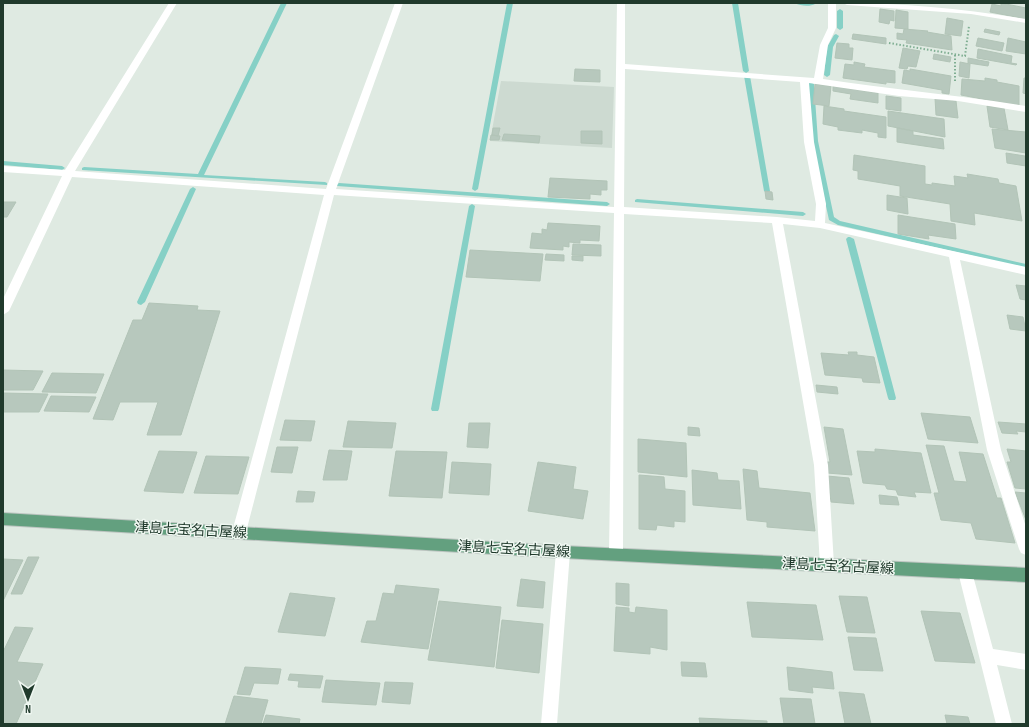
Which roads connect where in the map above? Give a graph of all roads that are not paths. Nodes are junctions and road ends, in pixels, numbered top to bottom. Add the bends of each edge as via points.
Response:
1 (172, 3) edge
2 (399, 3) edge
3 (621, 3) edge
4 (832, 3) edge
5 (847, 3) edge
6 (969, 3) edge
7 (971, 12) junction
8 (1026, 21) edge
9 (620, 66) junction
10 (804, 78) junction
11 (818, 81) junction
12 (1026, 109) edge
13 (3, 169) edge
14 (68, 174) junction
15 (330, 192) junction
16 (620, 210) junction
17 (777, 220) junction
18 (820, 225) junction
19 (954, 256) junction
20 (1026, 271) edge
21 (3, 312) edge
22 (3, 519) edge
23 (239, 532) junction
24 (1026, 549) edge
25 (564, 552) junction
26 (616, 554) junction
27 (827, 565) junction
28 (965, 572) junction
29 (1026, 575) edge
30 (986, 656) junction
31 (1026, 662) edge
32 (549, 724) edge
33 (1004, 724) edge

1 - 14 street
2 - 15 street
3 - 9 street
4 - 11 street via 832,28 824,45
5 - 7 street
6 - 7 street
7 - 8 street
9 - 10 street
9 - 16 street
10 - 11 street
10 - 18 street via 809,142 821,204
11 - 12 street
13 - 14 street
14 - 15 street
14 - 21 street
15 - 16 street
15 - 23 street
16 - 17 street
16 - 26 street
17 - 18 street
17 - 27 street via 821,465
18 - 19 street
19 - 20 street
19 - 24 street via 994,450
22 - 23 main road, 津島七宝名古屋線
23 - 25 main road, 津島七宝名古屋線
25 - 26 main road, 津島七宝名古屋線
25 - 32 street
26 - 27 main road, 津島七宝名古屋線
27 - 28 main road, 津島七宝名古屋線
28 - 29 main road, 津島七宝名古屋線
28 - 30 street
30 - 31 street
30 - 33 street

